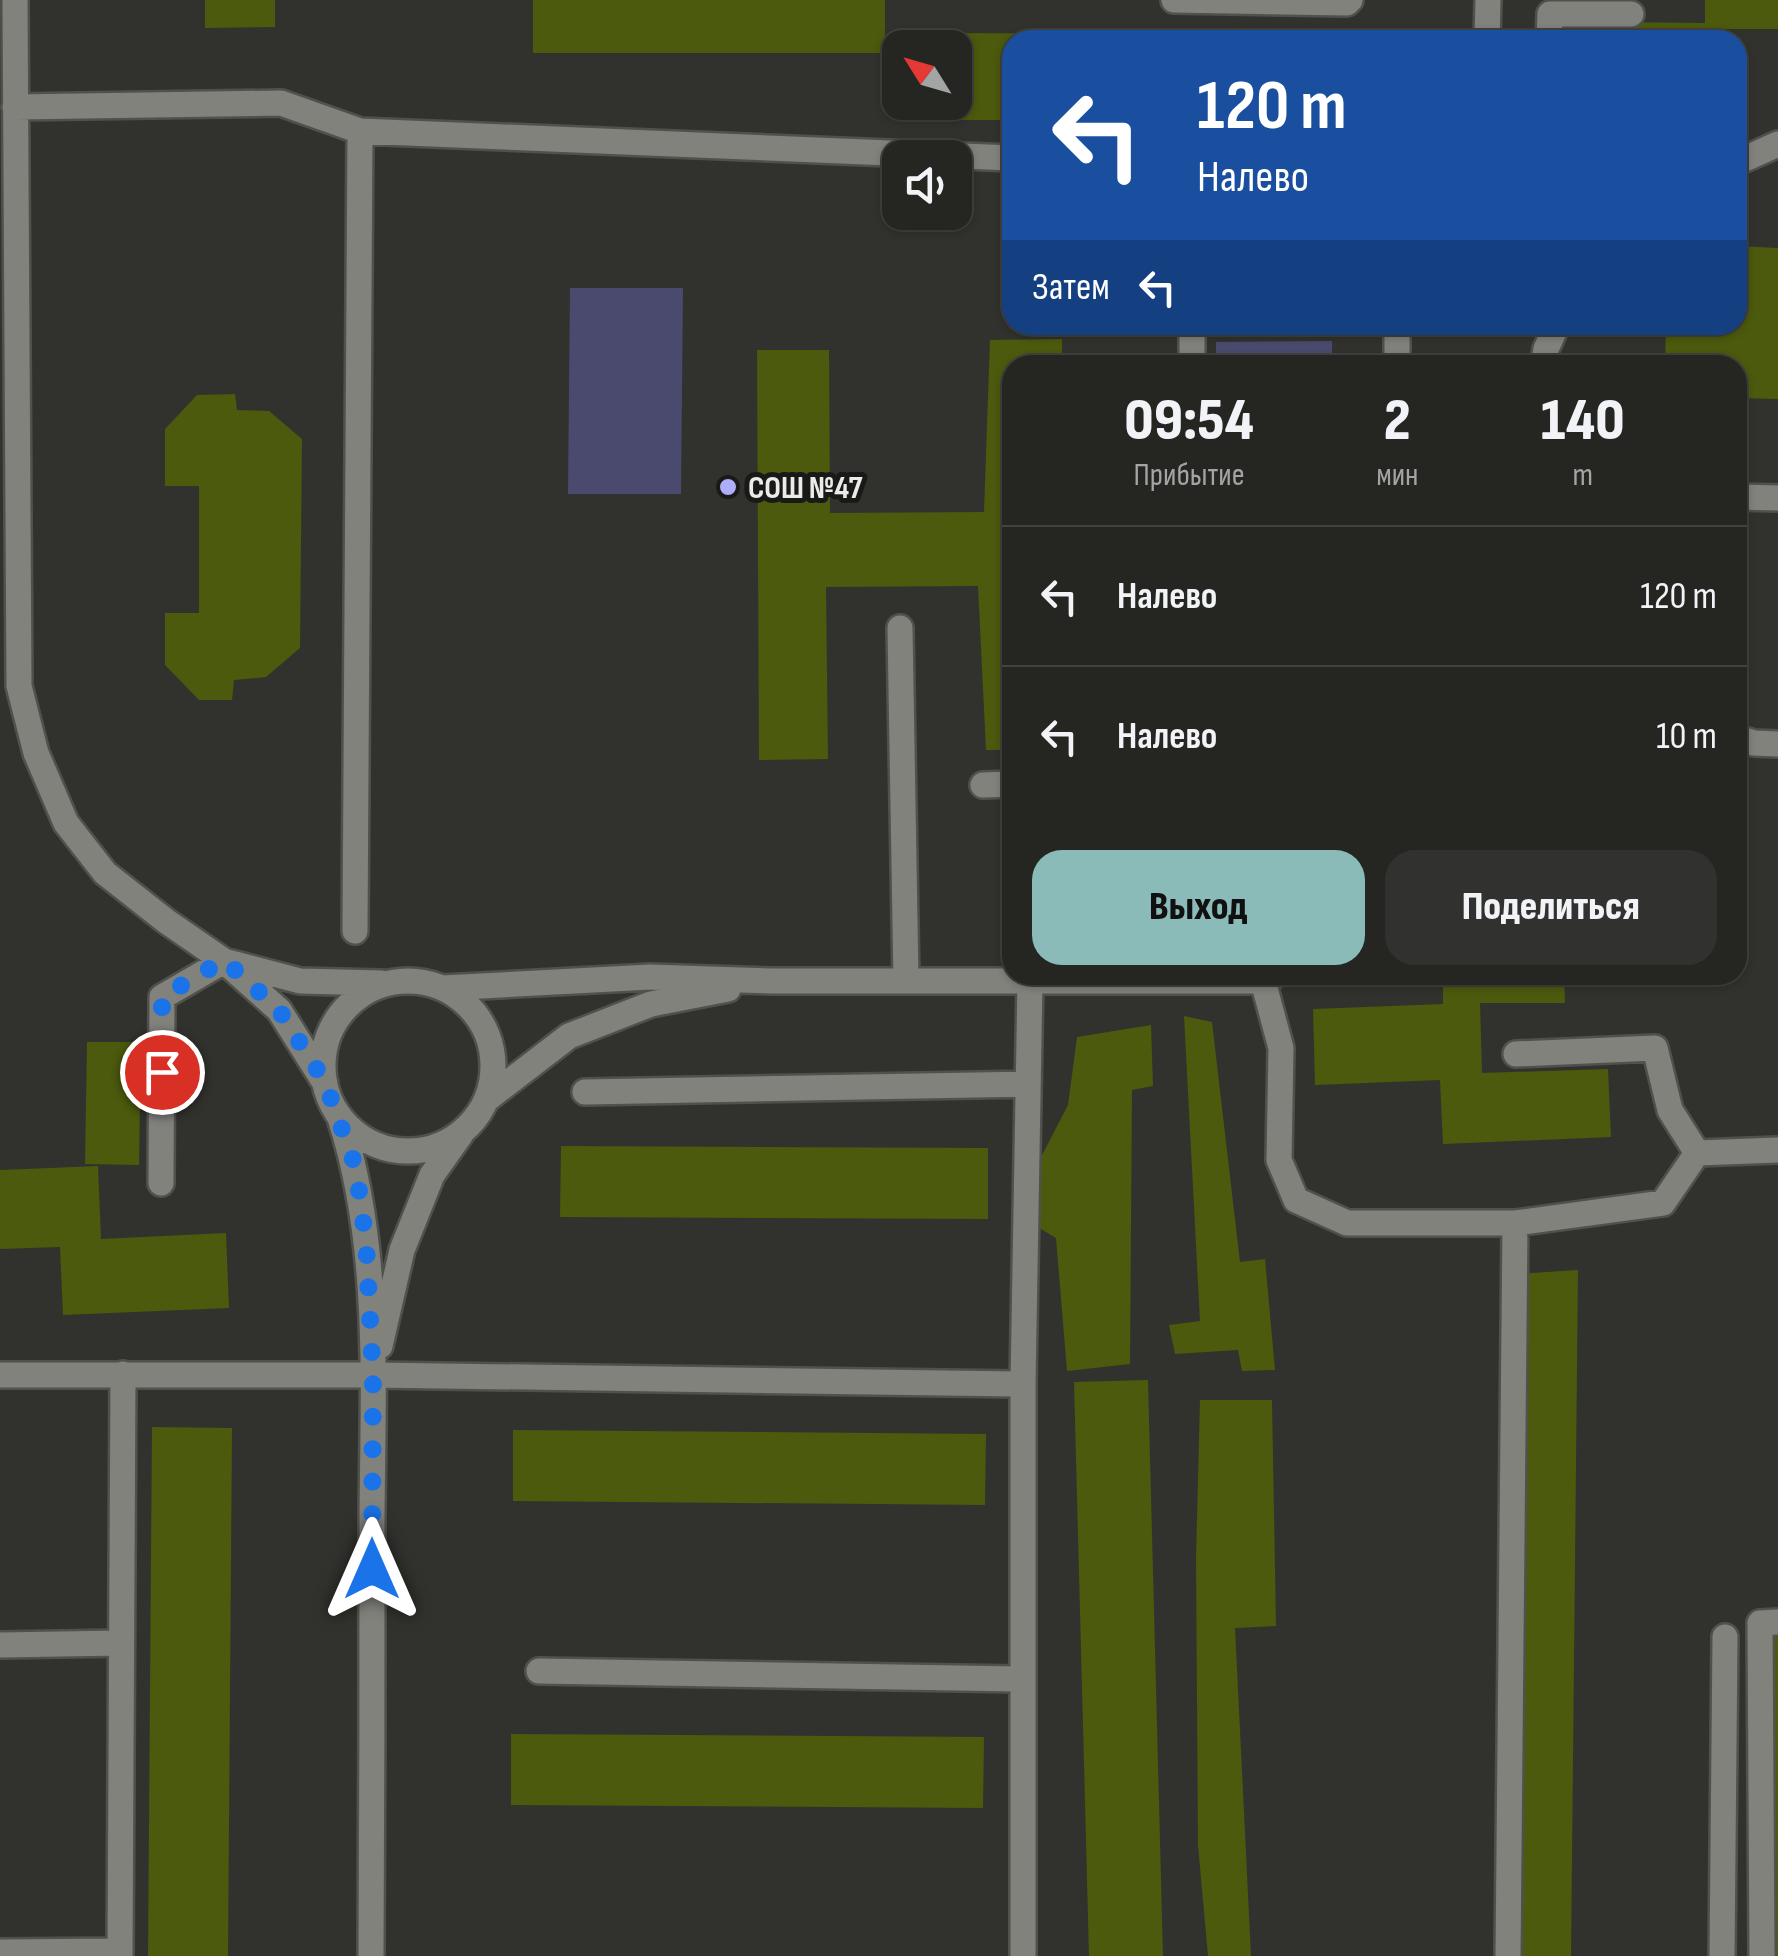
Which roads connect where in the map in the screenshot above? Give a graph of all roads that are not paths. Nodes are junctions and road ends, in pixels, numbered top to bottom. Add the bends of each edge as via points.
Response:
1 (15, 0) edge
2 (1174, 0) edge
3 (1350, 0) edge
4 (1488, 0) edge
5 (1631, 14) dead end
6 (1487, 30) edge
7 (1549, 30) edge
8 (15, 107) junction
9 (360, 132) junction
10 (1778, 144) edge
11 (1002, 158) edge
12 (1747, 158) edge
13 (8, 286) edge
14 (1747, 498) edge
15 (1778, 498) edge
16 (900, 628) dead end
17 (1747, 739) edge
18 (1778, 744) edge
19 (1002, 784) edge
20 (983, 785) dead end
21 (355, 931) dead end
22 (224, 960) junction
23 (772, 981) junction
24 (906, 981) junction
25 (1002, 981) edge
26 (391, 982) junction
27 (1030, 985) edge
28 (1270, 985) edge
29 (443, 988) junction
30 (1516, 1054) dead end
31 (325, 1082) junction
32 (1028, 1084) junction
33 (585, 1092) dead end
34 (487, 1099) junction
35 (340, 1118) junction
36 (464, 1130) junction
37 (1778, 1150) edge
38 (1697, 1153) junction
39 (160, 1183) dead end
40 (1515, 1223) junction
41 (0, 1374) edge
42 (123, 1374) junction
43 (373, 1375) junction
44 (1023, 1384) junction
45 (1778, 1622) edge
46 (1726, 1637) dead end
47 (122, 1643) junction
48 (0, 1645) edge
49 (539, 1671) dead end
50 (1022, 1678) junction
51 (0, 1952) edge
52 (120, 1954) edge
53 (371, 1956) edge
54 (1022, 1956) edge
55 (1508, 1956) edge
56 (1722, 1956) edge
57 (1762, 1956) edge

1 - 8 street
2 - 3 street
4 - 6 street
5 - 7 street via 1550,14
8 - 9 street via 281,103
8 - 13 street
9 - 11 street
9 - 21 street
10 - 12 street
13 - 22 street via 18,686 36,753 66,823 105,873
14 - 15 street
16 - 24 street
17 - 18 street
19 - 20 street
22 - 26 street via 300,981
22 - 31 street via 279,1010
22 - 39 street via 162,997
23 - 24 street
23 - 29 street via 650,977
23 - 34 street via 652,1004 569,1036
24 - 25 street
26 - 29 street
26 - 31 street via 351,1003 332,1026
27 - 32 street
28 - 40 street via 1282,1048 1279,1160 1296,1200 1347,1222
29 - 34 street via 482,1022 493,1073
30 - 38 street via 1656,1048 1670,1110
31 - 35 street
32 - 33 street
32 - 44 street
34 - 36 street
35 - 36 street via 374,1143 413,1151
35 - 43 street via 356,1168 366,1242
36 - 43 street via 432,1175 402,1250
37 - 38 street
38 - 40 street via 1663,1203
40 - 55 street
41 - 42 street
42 - 43 street
42 - 47 street
43 - 44 street
43 - 53 street
44 - 50 street
45 - 57 street via 1760,1623
46 - 56 street
47 - 48 street
47 - 52 street
49 - 50 street
50 - 54 street
51 - 52 street

